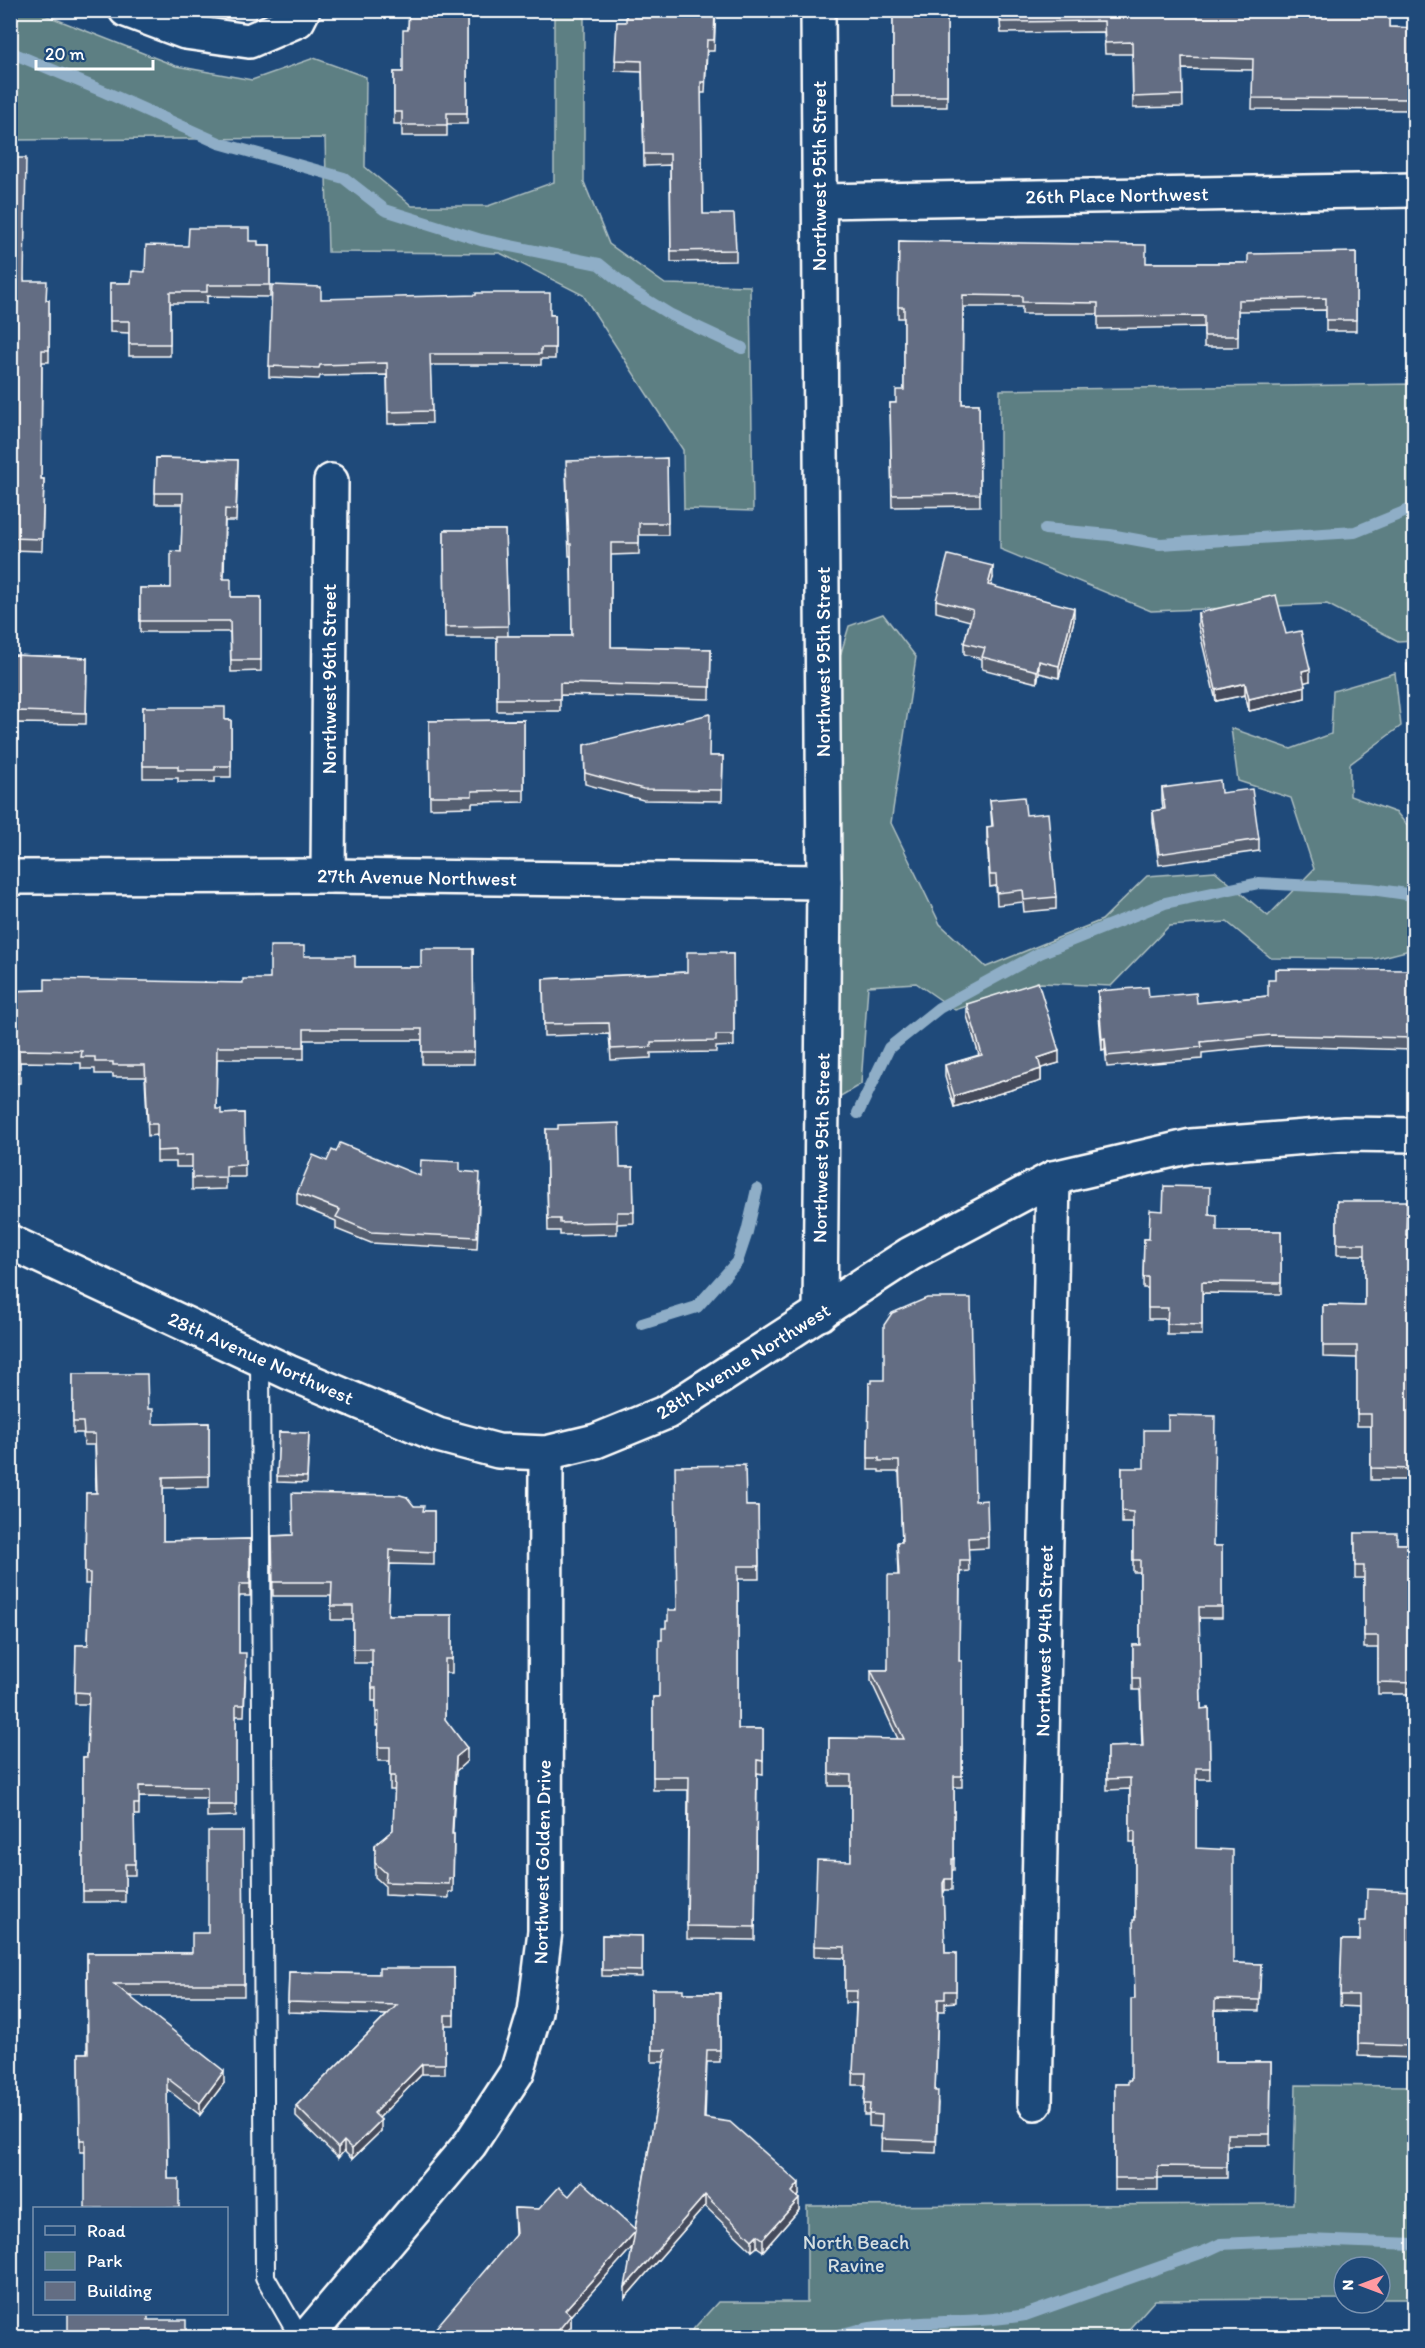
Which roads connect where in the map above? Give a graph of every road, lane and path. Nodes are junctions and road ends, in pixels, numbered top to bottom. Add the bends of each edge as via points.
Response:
1 (126, 10) edge
2 (303, 10) edge
3 (819, 10) edge
4 (1414, 190) edge
5 (820, 201) junction
6 (330, 481) dead end
7 (328, 876) junction
8 (10, 877) edge
9 (824, 882) junction
10 (1414, 1135) edge
11 (1053, 1178) junction
12 (10, 1242) edge
13 (820, 1314) junction
14 (260, 1359) junction
15 (546, 1453) junction
16 (1035, 2103) dead end
17 (300, 2337) edge
18 (306, 2337) edge

1 - 2 street via 185,32 249,41 298,20
3 - 5 street, Northwest 95th Street
4 - 5 street, 26th Place Northwest
5 - 9 street, Northwest 95th Street
6 - 7 street, Northwest 96th Street
7 - 8 street, 27th Avenue Northwest
7 - 9 street, 27th Avenue Northwest
9 - 13 street, Northwest 95th Street
10 - 11 street, 28th Avenue Northwest via 1344,1134 1191,1146
11 - 13 street, 28th Avenue Northwest via 910,1254
11 - 16 street, Northwest 94th Street
12 - 14 street, 28th Avenue Northwest
13 - 15 street, 28th Avenue Northwest via 667,1413 596,1440
14 - 15 street, 28th Avenue Northwest via 438,1435 498,1451
14 - 17 lane via 265,2277
15 - 18 street, Northwest Golden Drive via 544,1931 535,2012 517,2072 470,2144

